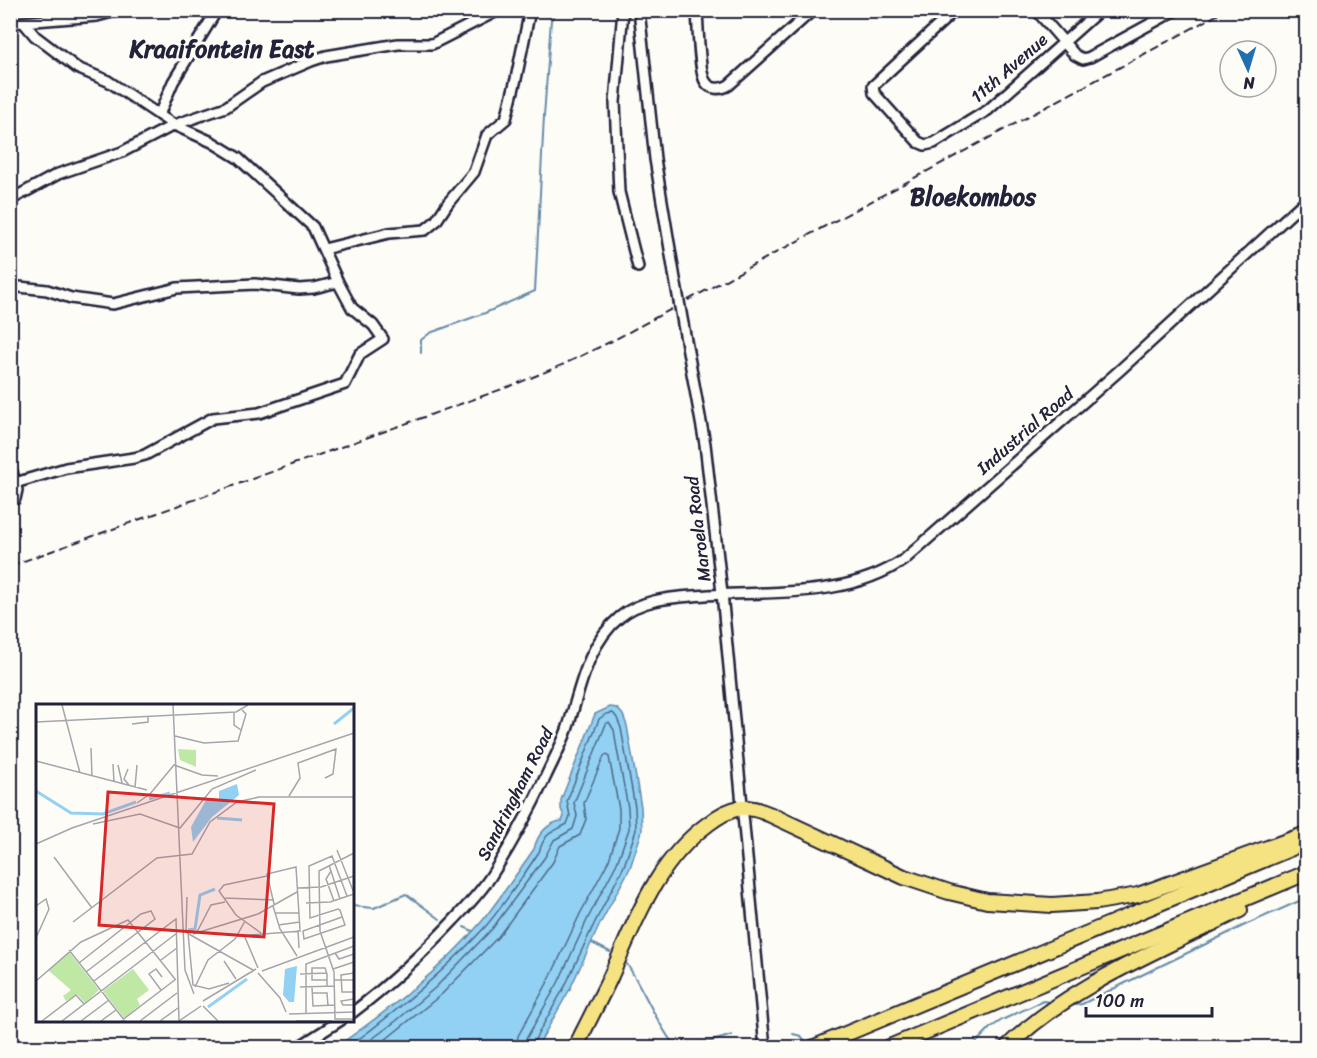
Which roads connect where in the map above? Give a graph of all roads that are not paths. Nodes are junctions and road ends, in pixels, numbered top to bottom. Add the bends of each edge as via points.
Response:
1 (120, 10) edge
2 (217, 10) edge
3 (499, 10) edge
4 (530, 10) edge
5 (623, 10) edge
6 (639, 10) edge
7 (697, 10) edge
8 (813, 10) edge
9 (955, 10) edge
10 (1036, 10) edge
11 (1100, 10) edge
12 (1176, 10) edge
13 (10, 23) edge
14 (24, 23) junction
15 (1064, 42) junction
16 (159, 115) junction
17 (174, 124) junction
18 (10, 200) edge
19 (1306, 200) edge
20 (324, 249) junction
21 (638, 267) dead end
22 (338, 282) junction
23 (10, 286) edge
24 (10, 464) edge
25 (15, 483) junction
26 (10, 501) edge
27 (722, 593) junction
28 (742, 808) junction
29 (1306, 834) edge
30 (1306, 842) edge
31 (1306, 875) edge
32 (354, 1010) edge
33 (338, 1022) edge
34 (765, 1045) edge
35 (297, 1047) edge
36 (575, 1047) edge
37 (812, 1047) edge
38 (887, 1047) edge
39 (1006, 1047) edge

1 - 14 street
2 - 16 street via 173,82
3 - 17 street via 432,44 379,47 310,61 262,82 226,107
4 - 20 street via 506,119 487,135 474,172 436,221 425,230 389,233
5 - 21 street via 615,102 620,192
6 - 27 street, Maroela Road, bridge via 655,159 705,444
7 - 8 street via 703,76 706,83 721,88
9 - 15 street, 11th Avenue via 873,89 918,142 925,145 934,144 988,110
10 - 15 street
11 - 15 street, 11th Avenue
12 - 15 street via 1090,57 1080,58
13 - 14 street
14 - 16 street via 77,68 108,81
16 - 17 street
17 - 18 street via 122,152 58,174
17 - 20 street via 238,158 307,220
19 - 27 street, Industrial Road via 1120,370 898,564 851,585
20 - 22 street
22 - 23 street via 299,289 255,284 177,288 113,304
22 - 25 street via 352,308 383,339 360,354 345,384 260,413 213,418 145,455 66,468
24 - 25 street
25 - 26 street via 17,494
27 - 28 street, Maroela Road
27 - 32 street, Sandringham Road via 634,607 604,633 585,668 565,734 545,778 491,877 434,942
28 - 29 highway via 771,815 904,877 949,892 987,901 1041,905 1138,895
28 - 34 street, Maroela Road
28 - 36 highway via 725,813 698,831 662,869
30 - 37 highway
31 - 38 highway
31 - 39 highway via 1093,983 1059,1004
33 - 35 street

